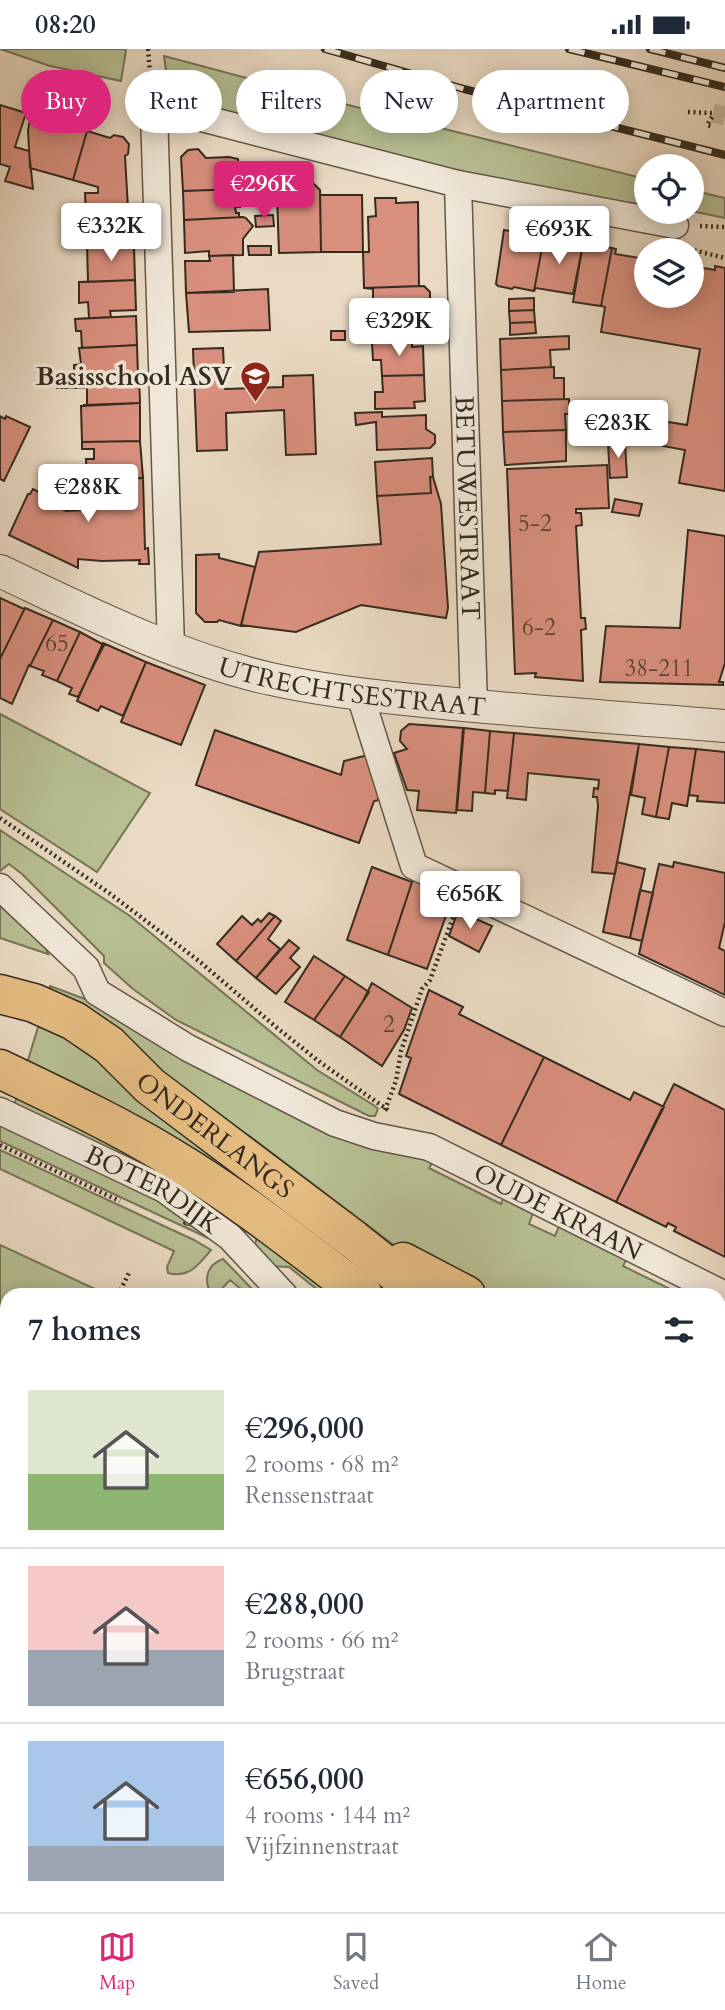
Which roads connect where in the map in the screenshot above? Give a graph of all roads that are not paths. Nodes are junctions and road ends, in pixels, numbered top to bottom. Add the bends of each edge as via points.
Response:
1 (458, 184) junction
2 (675, 225) dead end
3 (0, 571) edge
4 (171, 646) junction
5 (360, 695) junction
6 (474, 706) junction
7 (725, 726) edge
8 (0, 887) edge
9 (0, 994) edge
10 (725, 1013) edge
11 (0, 1069) edge
12 (0, 1111) edge
13 (429, 1147) joint
14 (354, 1240) junction
15 (278, 1288) edge
16 (354, 1288) edge
17 (414, 1288) edge
18 (452, 1288) edge
19 (709, 1288) edge

1 - 2 street
1 - 4 street via 186,114 154,112
1 - 6 street, BETUWESTRAAT
3 - 4 street, UTRECHTSESTRAAT
4 - 5 street, UTRECHTSESTRAAT via 270,679
5 - 6 street, UTRECHTSESTRAAT
5 - 10 street via 414,866 461,895
6 - 7 street, UTRECHTSESTRAAT
8 - 13 street, ONDERLANGS via 86,968 97,992 188,1048 335,1123
9 - 14 main road, ONDERLANGS via 74,1021 109,1045 149,1086
11 - 16 main road, ONDERLANGS via 166,1154 251,1209
12 - 15 street, BOTERDIJK via 164,1189 230,1237
13 - 19 street, OUDE KRAAN
14 - 17 main road, ONDERLANGS
14 - 18 main road

